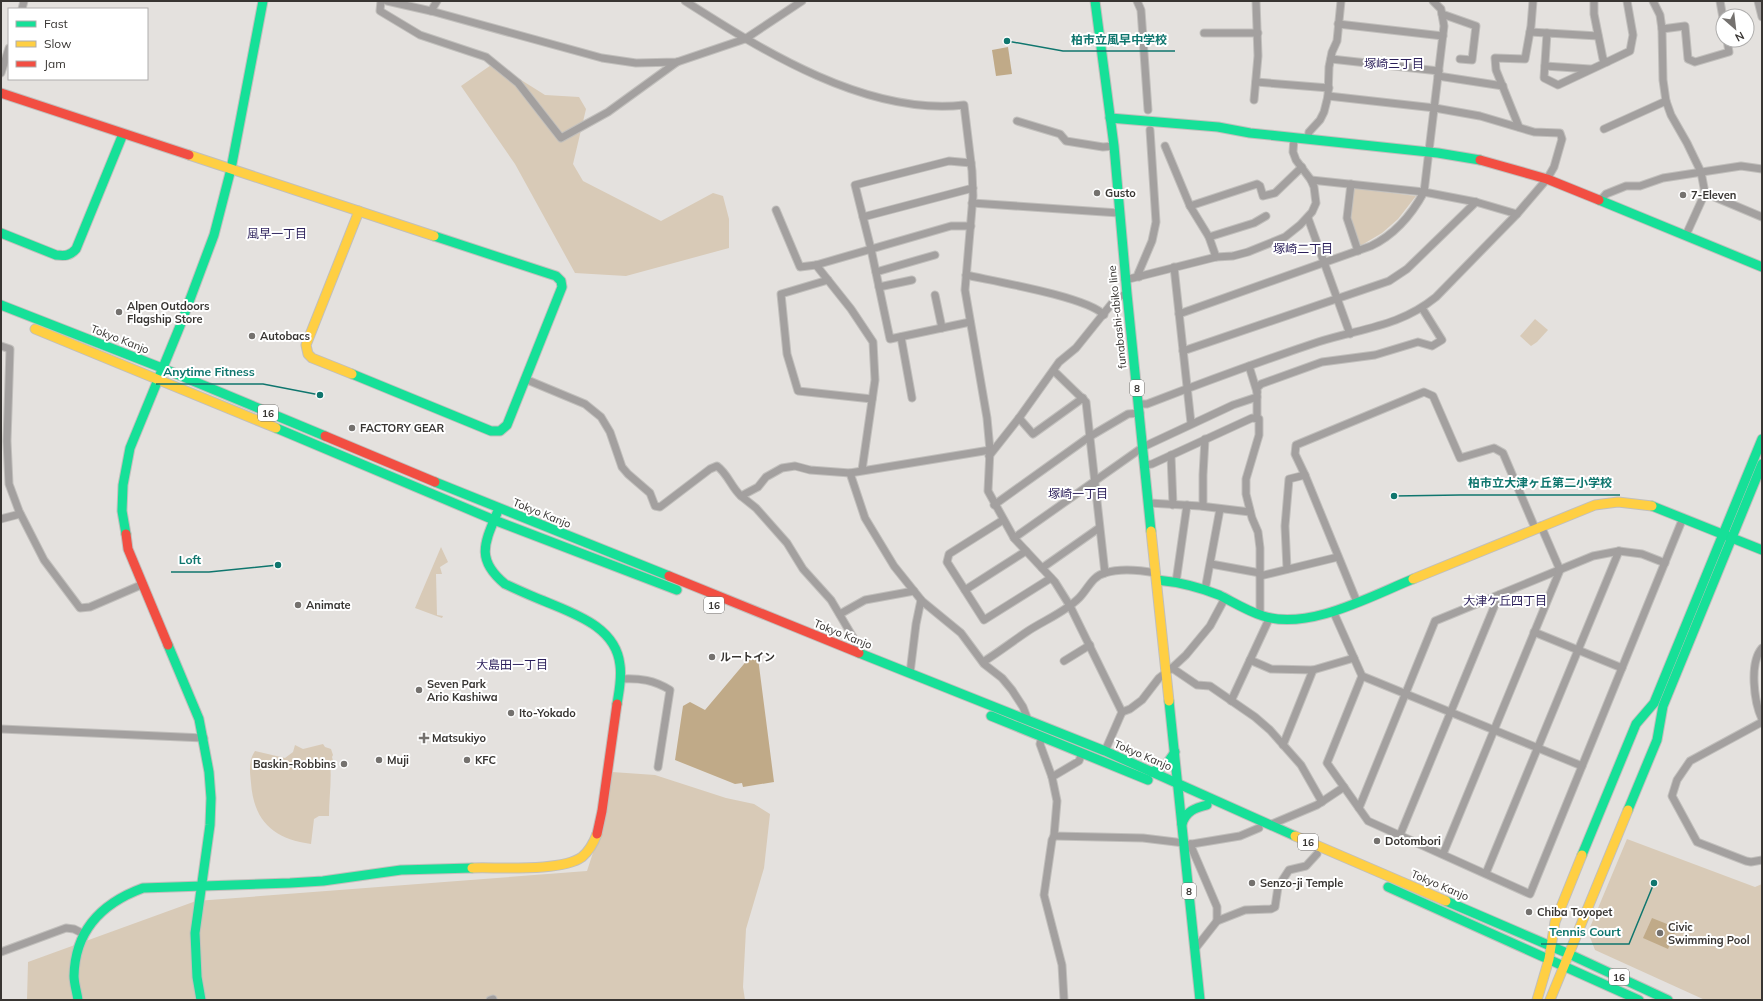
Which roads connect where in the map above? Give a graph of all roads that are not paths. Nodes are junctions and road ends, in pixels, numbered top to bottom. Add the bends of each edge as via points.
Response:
1 (263, 1) edge
2 (381, 1) edge
3 (387, 1) edge
4 (437, 1) edge
5 (685, 1) edge
6 (802, 1) edge
7 (1095, 1) edge
8 (1137, 1) edge
9 (1256, 1) edge
10 (1341, 1) edge
11 (1433, 1) edge
12 (1533, 1) edge
13 (1594, 1) edge
14 (1627, 1) edge
15 (1653, 1) edge
16 (1760, 2) edge
17 (431, 11) junction
18 (1442, 14) junction
19 (1762, 17) edge
20 (1338, 24) junction
21 (1662, 29) junction
22 (1258, 32) junction
23 (1530, 32) junction
24 (1204, 33) dead end
25 (1547, 33) junction
26 (1443, 36) junction
27 (1598, 36) junction
28 (745, 40) junction
29 (1728, 48) edge
30 (8, 51) edge
31 (1331, 59) junction
32 (1460, 59) dead end
33 (677, 62) junction
34 (1607, 62) junction
35 (1545, 66) junction
36 (1592, 69) junction
37 (1, 73) edge
38 (1439, 74) junction
39 (1256, 82) junction
40 (1503, 86) junction
41 (1329, 88) junction
42 (1, 93) edge
43 (1328, 96) junction
44 (1254, 100) dead end
45 (1666, 102) junction
46 (1435, 108) junction
47 (1148, 110) dead end
48 (1110, 118) junction
49 (1017, 121) dead end
50 (1519, 127) junction
51 (1604, 129) dead end
52 (1150, 130) dead end
53 (123, 134) junction
54 (1294, 138) junction
55 (1308, 139) junction
56 (1114, 146) junction
57 (1165, 146) dead end
58 (1430, 152) junction
59 (971, 163) junction
60 (1302, 168) junction
61 (231, 169) junction
62 (1762, 169) edge
63 (1701, 172) junction
64 (1547, 179) junction
65 (1311, 180) junction
66 (1351, 184) junction
67 (972, 188) junction
68 (1424, 192) junction
69 (1705, 193) junction
70 (1600, 200) junction
71 (1476, 202) junction
72 (972, 203) junction
73 (1190, 206) junction
74 (776, 210) dead end
75 (360, 211) junction
76 (1119, 213) junction
77 (1517, 214) junction
78 (863, 216) junction
79 (1266, 216) dead end
80 (1762, 217) edge
81 (1308, 218) junction
82 (971, 226) junction
83 (1, 233) edge
84 (1686, 235) junction
85 (1209, 237) junction
86 (871, 249) junction
87 (1358, 251) junction
88 (935, 255) dead end
89 (1216, 257) junction
90 (1324, 263) junction
91 (816, 265) junction
92 (1174, 267) junction
93 (1762, 267) edge
94 (876, 272) junction
95 (966, 275) junction
96 (1139, 277) junction
97 (828, 280) junction
98 (912, 280) dead end
99 (1126, 280) junction
100 (879, 288) junction
101 (1127, 294) junction
102 (935, 295) dead end
103 (1337, 298) junction
104 (1, 305) edge
105 (1422, 308) junction
106 (1179, 314) junction
107 (1104, 315) junction
108 (970, 322) junction
109 (23, 324) dead end
110 (942, 328) junction
111 (1350, 334) junction
112 (901, 337) junction
113 (1, 346) edge
114 (1183, 351) junction
115 (1249, 366) junction
116 (162, 368) junction
117 (1054, 371) junction
118 (158, 379) junction
119 (525, 379) junction
120 (1187, 388) junction
121 (1257, 394) junction
122 (912, 398) dead end
123 (1082, 398) junction
124 (872, 399) junction
125 (1139, 409) junction
126 (1019, 418) junction
127 (1257, 418) junction
128 (1191, 424) junction
129 (1089, 437) junction
130 (1205, 439) junction
131 (1762, 439) edge
132 (1143, 447) junction
133 (990, 453) junction
134 (1171, 455) junction
135 (1762, 464) edge
136 (1145, 465) junction
137 (862, 470) junction
138 (850, 473) junction
139 (1304, 475) junction
140 (1095, 481) junction
141 (741, 496) junction
142 (1149, 503) junction
143 (1172, 504) junction
144 (994, 505) junction
145 (1187, 505) junction
146 (1203, 506) junction
147 (498, 508) junction
148 (1220, 508) junction
149 (1250, 512) junction
150 (20, 514) junction
151 (1683, 518) junction
152 (1, 519) edge
153 (494, 520) junction
154 (1003, 520) junction
155 (1538, 527) junction
156 (1099, 528) junction
157 (1723, 533) junction
158 (1014, 538) junction
159 (1732, 538) junction
160 (1762, 550) edge
161 (1026, 551) junction
162 (1619, 551) junction
163 (1338, 556) junction
164 (1665, 563) junction
165 (1211, 564) junction
166 (1042, 568) junction
167 (1287, 570) junction
168 (1560, 570) junction
169 (1105, 572) junction
170 (1260, 575) junction
171 (1157, 576) junction
172 (1051, 578) junction
173 (1176, 582) junction
174 (142, 584) junction
175 (965, 590) junction
176 (1205, 590) junction
177 (914, 591) junction
178 (687, 594) dead end
179 (1499, 595) junction
180 (1225, 598) junction
181 (921, 600) junction
182 (1357, 602) junction
183 (1070, 606) junction
184 (1333, 611) junction
185 (738, 614) dead end
186 (840, 614) junction
187 (1260, 615) junction
188 (1270, 617) junction
189 (1534, 632) junction
190 (1090, 645) junction
191 (1762, 648) edge
192 (1578, 650) junction
193 (855, 651) junction
194 (1354, 658) junction
195 (1250, 660) junction
196 (1064, 661) dead end
197 (983, 662) junction
198 (1622, 668) junction
199 (1169, 670) junction
200 (1313, 670) junction
201 (910, 673) junction
202 (1362, 676) junction
203 (622, 679) junction
204 (1406, 694) junction
205 (1230, 701) junction
206 (970, 708) dead end
207 (1122, 712) junction
208 (1451, 712) junction
209 (985, 714) dead end
210 (1762, 719) edge
211 (1029, 721) junction
212 (1762, 722) edge
213 (1, 729) edge
214 (1494, 730) junction
215 (1042, 737) junction
216 (204, 738) junction
217 (1284, 745) junction
218 (1538, 748) junction
219 (1105, 751) junction
220 (1175, 752) junction
221 (1082, 753) junction
222 (1582, 766) junction
223 (658, 767) dead end
224 (1152, 772) junction
225 (1052, 777) junction
226 (1178, 783) junction
227 (1344, 787) junction
228 (1179, 793) junction
229 (1322, 802) junction
230 (1207, 805) junction
231 (1359, 808) junction
232 (1182, 824) junction
233 (1270, 824) junction
234 (1259, 828) junction
235 (1400, 835) junction
236 (1054, 836) junction
237 (1186, 844) junction
238 (1316, 854) junction
239 (1443, 854) junction
240 (1762, 860) edge
241 (1486, 873) junction
242 (200, 885) junction
243 (1217, 921) junction
244 (84, 934) junction
245 (1551, 946) junction
246 (1195, 949) junction
247 (1, 952) edge
248 (1569, 954) junction
249 (1549, 959) junction
250 (1564, 966) junction
251 (78, 1000) edge
252 (201, 1000) edge
253 (1064, 1000) edge
254 (1200, 1000) edge
255 (1537, 1000) edge
256 (1550, 1000) edge
257 (1639, 1000) edge
258 (1668, 1000) edge

1 - 61 main road
2 - 33 street via 380,11 420,35 486,57 518,83 561,138 608,112
3 - 17 street
4 - 17 street
5 - 28 street
6 - 28 street
7 - 48 main road, funabashi-abiko line / 8
8 - 47 street via 1141,16
9 - 22 street
10 - 20 street
11 - 18 street via 1441,9
12 - 23 street
13 - 27 street
14 - 34 street via 1633,35 1630,51
15 - 21 street via 1660,15
16 - 19 street
17 - 33 street via 602,58 636,63
18 - 26 street
18 - 32 street via 1476,26 1472,60
20 - 26 street
20 - 31 street via 1337,41
21 - 29 street via 1685,26 1688,59 1695,62 1729,52
21 - 45 street
22 - 24 street
22 - 39 street
23 - 25 street
23 - 40 street via 1525,59 1495,58 1496,70
25 - 27 street
25 - 35 street
26 - 38 street
27 - 34 street via 1603,59
28 - 33 street
28 - 59 street via 798,68 855,91 931,107 964,105
30 - 37 street
31 - 38 street
31 - 41 street
34 - 36 street
35 - 36 street
35 - 36 street via 1544,78 1558,86
38 - 40 street
38 - 46 street
39 - 41 street
39 - 44 street
40 - 50 street
41 - 43 street
42 - 53 main road
43 - 46 street
43 - 55 street via 1324,112 1309,132
45 - 51 street
45 - 63 street
46 - 50 street via 1480,116
46 - 58 street
48 - 54 main road via 1218,127
48 - 56 main road, funabashi-abiko line / 8
49 - 56 street via 1060,134 1066,141 1104,147
50 - 64 street via 1534,132 1560,133 1562,139 1554,167
52 - 96 street via 1156,222
53 - 61 main road
53 - 83 main road via 76,249 71,254 52,254
54 - 55 main road
54 - 60 street via 1293,152
55 - 58 main road
56 - 76 main road, funabashi-abiko line / 8
57 - 73 street
58 - 64 main road via 1484,161
58 - 68 street
59 - 67 street
59 - 78 street via 949,161 855,185
60 - 65 street
60 - 73 street via 1275,193 1264,196 1257,184
61 - 75 main road
61 - 116 main road via 212,241
62 - 63 street via 1741,166
63 - 69 street
63 - 70 street via 1663,178 1640,186 1626,186 1606,194
64 - 70 main road
64 - 77 street
65 - 66 street
65 - 81 street via 1316,203
66 - 68 street
66 - 87 street via 1347,218
67 - 72 street
67 - 78 street
68 - 71 street
68 - 87 street via 1417,205 1394,230 1380,241
69 - 80 street
69 - 84 street
70 - 84 main road
71 - 77 street
71 - 103 street via 1401,274 1381,284
72 - 76 street
72 - 82 street
73 - 85 street
74 - 91 street via 800,267
75 - 119 main road via 559,278 562,287
75 - 119 main road via 306,345 308,354 312,358 491,431 500,431 507,425
76 - 99 main road, funabashi-abiko line / 8
77 - 105 street via 1436,297
78 - 86 street
79 - 85 street via 1254,223
81 - 89 street via 1285,237 1233,256
81 - 90 street
82 - 86 street via 951,226
82 - 95 street
84 - 93 main road
85 - 89 street
86 - 91 street
86 - 94 street
87 - 90 street
88 - 94 street
89 - 92 street
90 - 103 street
90 - 106 street
91 - 97 street
92 - 96 street
92 - 106 street
94 - 100 street
95 - 107 street via 1065,297 1100,310
95 - 108 street via 965,290
96 - 99 street
97 - 124 street via 873,342 875,380
97 - 124 street via 781,294 787,354 798,391
98 - 100 street
99 - 101 main road, funabashi-abiko line / 8
100 - 112 street via 890,339
101 - 107 street via 1117,297
101 - 125 main road, funabashi-abiko line / 8
102 - 110 street
103 - 111 street
103 - 114 street
104 - 116 main road, Tokyo Kanjo / 16
105 - 111 street via 1392,322
105 - 121 street via 1442,340 1432,346 1415,342 1375,354 1320,362 1261,384 1257,388
106 - 114 street
107 - 117 street via 1076,348 1059,362
108 - 110 street
108 - 133 street via 987,418
109 - 118 main road, Tokyo Kanjo / 16
110 - 112 street
111 - 115 street
112 - 122 street
113 - 150 street via 10,349 7,468 9,484
114 - 120 street
115 - 120 street
115 - 121 street
116 - 118 main road
116 - 147 main road, Tokyo Kanjo / 16
117 - 123 street
117 - 126 street
118 - 153 main road, Tokyo Kanjo / 16
118 - 174 main road via 130,448 123,485 124,530 128,549
119 - 141 street via 585,404 601,417 610,432 622,466 650,493 655,506 660,507 717,466
120 - 125 street
120 - 128 street
121 - 127 street
121 - 128 street
123 - 126 street via 1033,434
123 - 129 street via 1086,402
124 - 137 street
125 - 129 street
125 - 132 main road, funabashi-abiko line / 8
126 - 133 street
127 - 130 street
127 - 149 street via 1259,435 1246,479
128 - 132 street
129 - 140 street
129 - 144 street
130 - 134 street
130 - 146 street
131 - 157 main road
132 - 136 main road, funabashi-abiko line / 8
132 - 140 street
133 - 137 street
133 - 144 street via 988,491
134 - 136 street
134 - 143 street
135 - 159 main road
136 - 142 main road, funabashi-abiko line / 8
137 - 138 street
138 - 141 street via 810,470 795,466 782,468 766,477 758,487
138 - 177 street via 869,527
139 - 155 street via 1295,454 1296,445 1424,392 1433,396 1460,458 1494,448 1503,453
139 - 163 street
139 - 167 street via 1289,479 1285,526
140 - 156 street
140 - 158 street
141 - 186 street via 778,532 803,569
142 - 143 street
142 - 171 main road, funabashi-abiko line / 8
143 - 145 street
144 - 154 street
145 - 146 street
145 - 173 street
146 - 148 street
147 - 153 main road
147 - 193 main road, Tokyo Kanjo / 16
148 - 149 street
148 - 165 street
149 - 170 street via 1258,532
150 - 152 street
150 - 174 street via 44,560 77,607 90,607
151 - 155 main road via 1648,505 1618,502 1595,505
151 - 157 main road
151 - 164 street
153 - 178 main road, Tokyo Kanjo / 16
153 - 203 main road via 486,540 484,554 494,577 599,627 615,644
154 - 158 street
154 - 175 street via 948,554 946,562
155 - 168 street
155 - 182 main road
156 - 166 street
156 - 169 street
157 - 159 main road
157 - 245 main road via 1654,703 1636,724 1555,922
158 - 161 street
159 - 160 main road
159 - 248 main road via 1663,706 1657,740
161 - 166 street
161 - 175 street
162 - 164 street via 1642,554
162 - 168 street via 1593,556
162 - 192 street
163 - 167 street
163 - 182 street
164 - 198 street
165 - 170 street
165 - 176 street
166 - 172 street
167 - 170 street
168 - 179 street
168 - 189 street
169 - 171 street via 1127,570
169 - 183 street via 1094,578
170 - 187 street
171 - 173 main road
171 - 199 main road, funabashi-abiko line / 8
172 - 175 street via 984,620
172 - 183 street
173 - 176 main road
174 - 216 main road via 191,700
176 - 180 main road
177 - 181 street
177 - 186 street via 865,600
179 - 204 street via 1435,621
179 - 208 street
180 - 187 main road
180 - 199 street via 1210,626
181 - 197 street via 961,633
181 - 201 street
182 - 184 main road
183 - 190 street
183 - 197 street
184 - 188 main road via 1305,618
184 - 194 street
185 - 206 main road, Tokyo Kanjo / 16
186 - 193 street via 858,644
187 - 188 main road
188 - 195 street
189 - 192 street
189 - 214 street
190 - 196 street
190 - 207 street
191 - 210 street via 1758,652 1754,674 1756,705
192 - 198 street
192 - 218 street
193 - 201 main road, Tokyo Kanjo / 16
194 - 200 street
194 - 202 street
195 - 200 street via 1271,669
195 - 205 street
197 - 211 street via 1012,690
198 - 222 street
199 - 205 street via 1197,685 1210,686
199 - 207 street via 1159,678 1142,700 1130,710
199 - 220 main road, 8
200 - 217 street
201 - 211 main road, Tokyo Kanjo / 16
202 - 204 street
202 - 227 street via 1326,763
203 - 223 street via 641,678 654,681 670,690
203 - 242 main road via 596,834 590,849 572,862 551,866 401,870 323,881
204 - 208 street
204 - 231 street
205 - 217 street via 1255,717
207 - 219 street
208 - 214 street
208 - 235 street
209 - 215 main road, Tokyo Kanjo / 16
211 - 219 main road, Tokyo Kanjo / 16
212 - 240 street via 1690,760 1677,780 1672,796 1697,842 1746,861
213 - 216 street
214 - 218 street
214 - 239 street
215 - 221 main road, Tokyo Kanjo / 16
215 - 225 street via 1040,744
216 - 242 main road via 211,777 211,804 207,849
217 - 229 street via 1301,766
218 - 222 street
218 - 241 street
219 - 224 main road, Tokyo Kanjo / 16
220 - 224 main road via 1167,766
220 - 226 main road, 8
221 - 225 street via 1079,761
221 - 228 main road, Tokyo Kanjo / 16
222 - 241 street via 1530,894
224 - 226 main road, Tokyo Kanjo / 16
225 - 236 street via 1057,801
226 - 228 main road, 8
226 - 233 main road, Tokyo Kanjo / 16
227 - 229 street
227 - 231 street
228 - 230 main road, Tokyo Kanjo / 16
228 - 232 main road, 8
229 - 233 street
230 - 232 main road via 1187,813
230 - 234 main road, Tokyo Kanjo / 16
231 - 235 street via 1368,821
232 - 237 main road, 8
233 - 245 main road, Tokyo Kanjo / 16
234 - 237 street via 1240,836
234 - 238 main road, Tokyo Kanjo / 16
235 - 239 street
236 - 237 street via 1136,838
236 - 253 street via 1044,895 1062,966
237 - 243 street via 1217,907
237 - 246 main road, 8
238 - 243 street via 1306,866 1289,870 1278,887 1275,906 1272,909 1245,910
238 - 249 main road, Tokyo Kanjo / 16
239 - 241 street
242 - 244 main road via 143,888 126,894 98,914
242 - 252 main road via 194,951
243 - 246 street
244 - 247 street via 66,928
244 - 251 main road via 76,954 74,977
245 - 248 main road, Tokyo Kanjo / 16
245 - 249 main road
246 - 254 main road, 8
248 - 250 main road
248 - 258 main road, Tokyo Kanjo / 16
249 - 250 main road, Tokyo Kanjo / 16
249 - 255 main road
250 - 256 main road
250 - 257 main road, Tokyo Kanjo / 16

